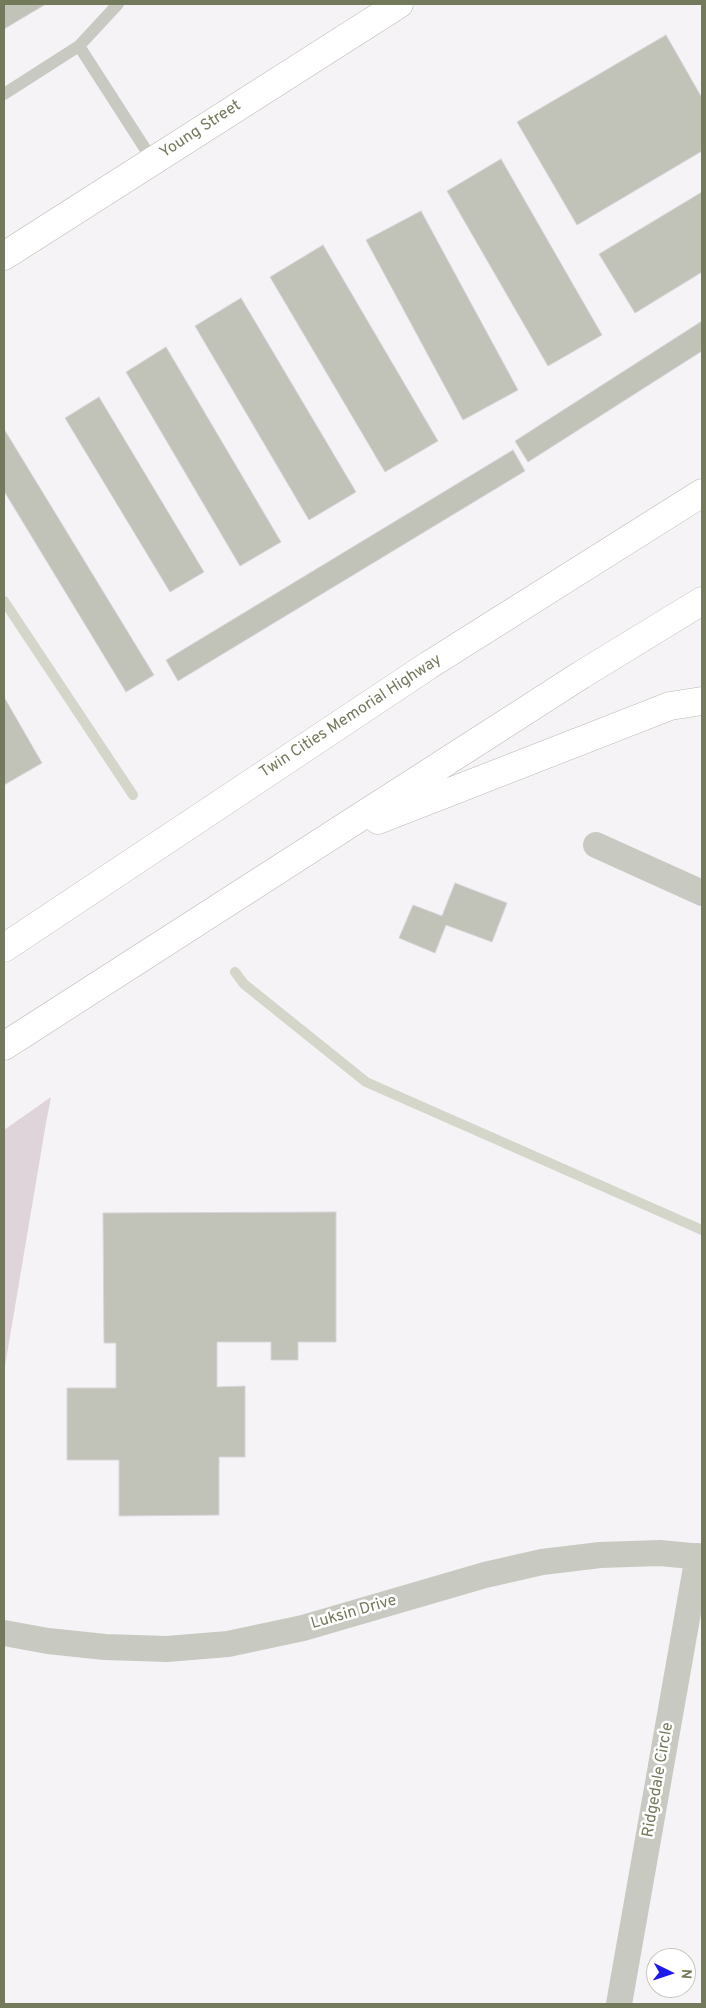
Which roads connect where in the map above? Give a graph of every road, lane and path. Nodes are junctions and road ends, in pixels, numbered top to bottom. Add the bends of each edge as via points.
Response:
1 (118, 4) edge
2 (399, 4) edge
3 (79, 46) junction
4 (4, 94) edge
5 (153, 161) junction
6 (4, 256) edge
7 (702, 493) edge
8 (702, 601) edge
9 (702, 701) edge
10 (323, 841) junction
11 (596, 845) dead end
12 (702, 894) edge
13 (4, 948) edge
14 (4, 1046) edge
15 (700, 1556) edge
16 (4, 1633) edge
17 (619, 2004) edge

1 - 3 lane
2 - 5 main road, Young Street
3 - 4 lane
3 - 5 lane
5 - 6 main road, Young Street
7 - 13 main road, Twin Cities Memorial Highway via 414,676
8 - 10 main road
9 - 10 main road via 670,706
10 - 14 main road
11 - 12 street
15 - 16 street, Luksin Drive via 660,1553 600,1555 542,1562 484,1575 303,1628 228,1644 167,1649 105,1647
15 - 17 street, Ridgedale Circle

